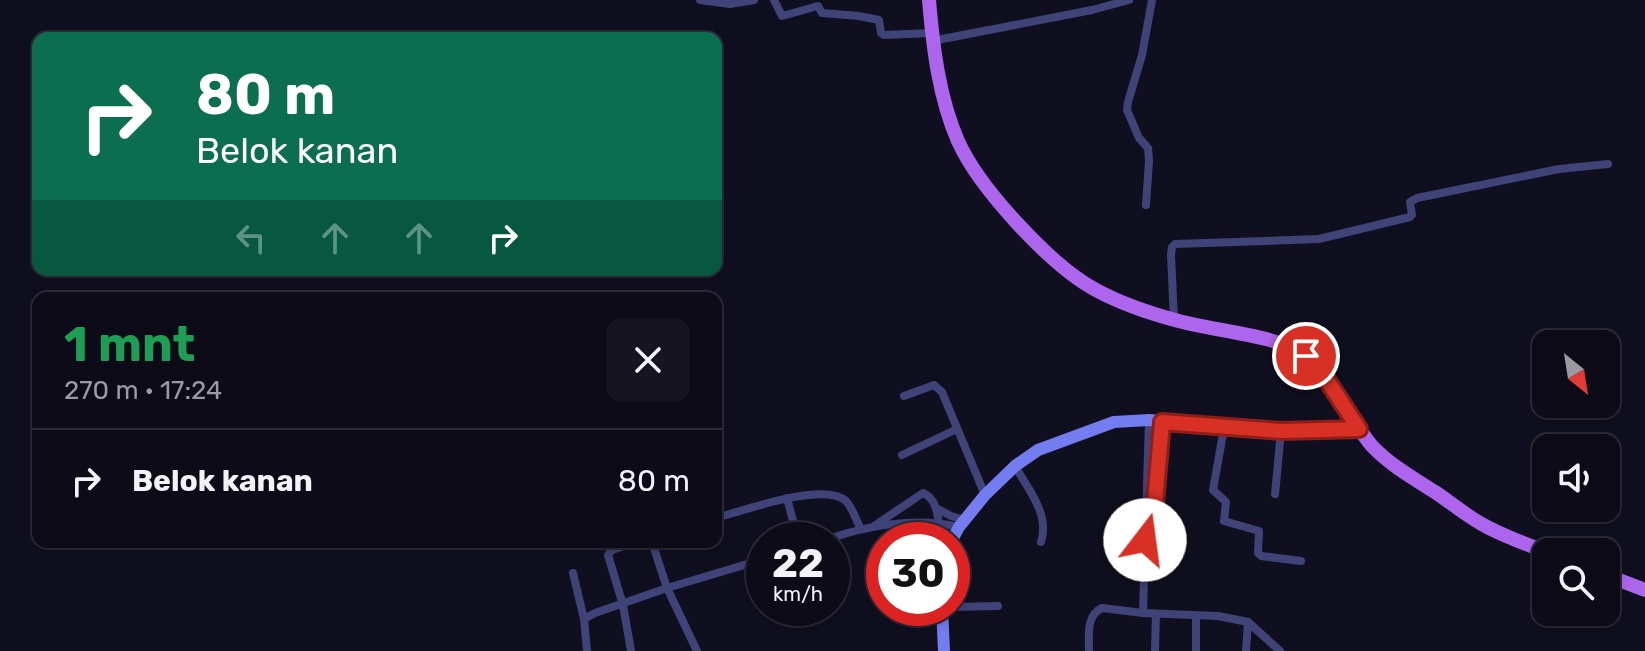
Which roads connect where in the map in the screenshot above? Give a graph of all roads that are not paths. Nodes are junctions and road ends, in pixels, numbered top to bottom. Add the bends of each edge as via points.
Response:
1 (700, 0) edge
2 (754, 0) edge
3 (774, 0) edge
4 (929, 0) edge
5 (1129, 0) edge
6 (1152, 0) edge
7 (932, 37) junction
8 (1608, 164) dead end
9 (1146, 205) dead end
10 (1174, 320) junction
11 (904, 396) dead end
12 (1155, 421) junction
13 (1224, 428) junction
14 (957, 429) junction
15 (1359, 429) junction
16 (1281, 431) junction
17 (902, 455) dead end
18 (1015, 466) junction
19 (1275, 494) dead end
20 (985, 495) junction
21 (787, 498) junction
22 (936, 508) junction
23 (722, 516) edge
24 (793, 522) edge
25 (877, 522) edge
26 (939, 522) edge
27 (959, 522) edge
28 (964, 522) edge
29 (866, 529) joint
30 (850, 533) edge
31 (1041, 542) dead end
32 (1532, 546) edge
33 (618, 548) edge
34 (654, 548) edge
35 (1301, 561) dead end
36 (746, 564) edge
37 (573, 573) dead end
38 (1620, 580) edge
39 (667, 588) junction
40 (1645, 590) edge
41 (623, 605) junction
42 (998, 606) dead end
43 (970, 607) edge
44 (1143, 613) junction
45 (1156, 614) junction
46 (1196, 616) junction
47 (584, 619) junction
48 (1248, 622) junction
49 (943, 626) edge
50 (692, 649) edge
51 (587, 651) edge
52 (631, 651) edge
53 (944, 651) edge
54 (1089, 651) edge
55 (1155, 651) edge
56 (1196, 651) edge
57 (1246, 651) edge
58 (1280, 651) edge

1 - 2 street
3 - 7 street via 782,16 818,6 822,13 879,20 884,35
4 - 7 main road
5 - 7 street via 1007,28
6 - 9 street via 1127,110 1148,148
7 - 10 main road via 959,143 1003,208 1063,268 1094,289
8 - 10 street via 1417,198 1410,202 1410,217 1329,237 1175,244
10 - 15 main road via 1295,349 1315,365
11 - 14 street via 938,386
12 - 13 street
12 - 18 street via 1114,422 1038,450
12 - 44 street
13 - 16 street
13 - 35 street via 1213,490 1226,502 1224,521 1259,531 1261,556
14 - 17 street
14 - 20 street
15 - 16 street
15 - 32 main road via 1388,461 1475,520
16 - 19 street
18 - 20 street
18 - 31 street via 1043,518
20 - 28 street
21 - 23 street
21 - 24 street
21 - 29 street via 839,497
22 - 25 street via 927,494 920,494
22 - 26 street
22 - 27 street
29 - 30 street
33 - 41 street via 608,555
34 - 39 street
36 - 39 street
37 - 47 street
38 - 40 main road
39 - 41 street
39 - 50 street
41 - 47 street
41 - 52 street
42 - 43 street
44 - 45 street
44 - 54 street via 1094,611
45 - 46 street
45 - 55 street
46 - 48 street
46 - 56 street
47 - 51 street
48 - 57 street
48 - 58 street
49 - 53 street

